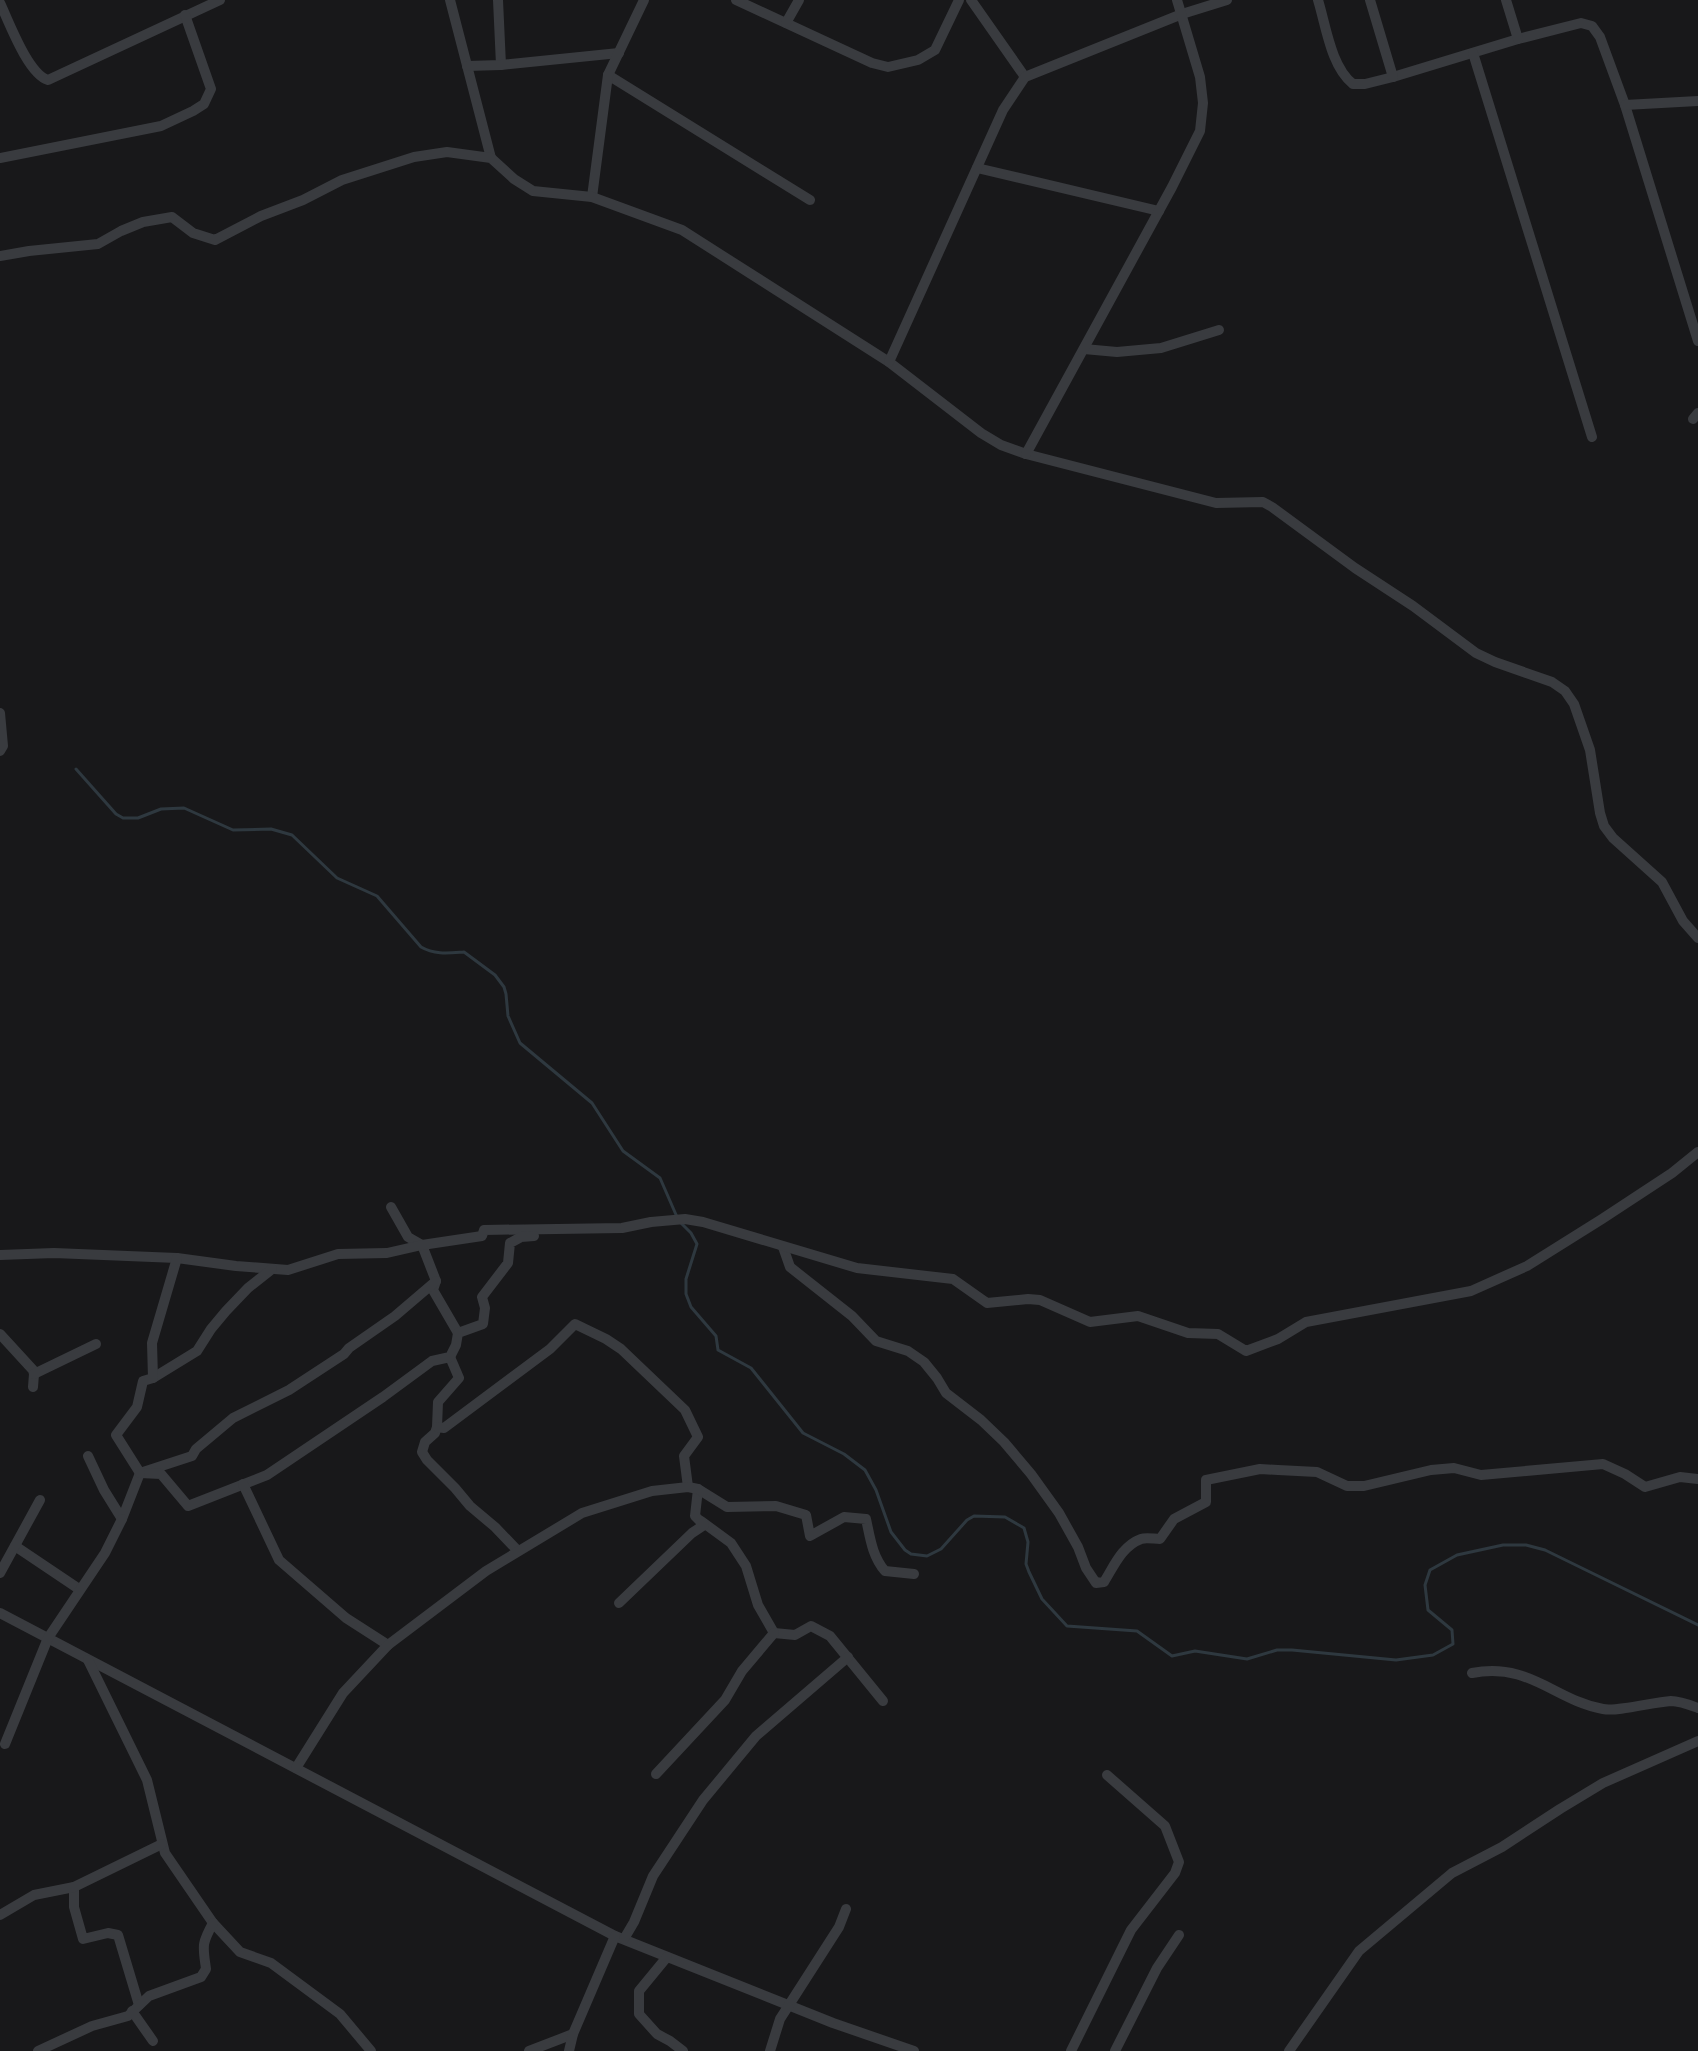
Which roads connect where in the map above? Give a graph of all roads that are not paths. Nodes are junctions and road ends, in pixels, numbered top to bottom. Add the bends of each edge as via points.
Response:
1 (220, 0) edge
2 (450, 0) edge
3 (498, 0) edge
4 (644, 0) edge
5 (736, 0) edge
6 (799, 0) edge
7 (959, 0) edge
8 (971, 0) edge
9 (1177, 0) edge
10 (1227, 0) edge
11 (1318, 0) edge
12 (1370, 0) edge
13 (1506, 0) edge
14 (0, 3) edge
15 (1182, 14) junction
16 (185, 15) junction
17 (786, 23) junction
18 (1518, 39) junction
19 (619, 53) junction
20 (1473, 53) junction
21 (501, 65) junction
22 (466, 66) junction
23 (608, 75) junction
24 (1025, 77) junction
25 (1393, 77) junction
26 (1698, 101) edge
27 (1625, 105) junction
28 (0, 158) edge
29 (491, 158) junction
30 (976, 168) junction
31 (592, 197) junction
32 (810, 200) dead end
33 (1159, 211) junction
34 (0, 256) edge
35 (1219, 330) dead end
36 (1698, 341) edge
37 (1084, 349) junction
38 (889, 362) junction
39 (1592, 437) dead end
40 (1026, 454) junction
41 (0, 713) edge
42 (0, 751) edge
43 (1698, 938) edge
44 (1698, 1152) edge
45 (391, 1207) dead end
46 (566, 1228) junction
47 (422, 1245) junction
48 (783, 1247) junction
49 (0, 1255) edge
50 (177, 1258) junction
51 (273, 1269) junction
52 (436, 1281) junction
53 (458, 1333) junction
54 (0, 1335) edge
55 (96, 1344) dead end
56 (450, 1356) junction
57 (34, 1374) junction
58 (153, 1378) junction
59 (33, 1387) dead end
60 (437, 1427) junction
61 (88, 1456) dead end
62 (140, 1473) junction
63 (1698, 1479) edge
64 (243, 1484) junction
65 (693, 1488) junction
66 (40, 1500) dead end
67 (695, 1516) junction
68 (122, 1520) junction
69 (15, 1546) junction
70 (518, 1551) junction
71 (0, 1573) edge
72 (914, 1574) dead end
73 (80, 1589) junction
74 (619, 1603) dead end
75 (0, 1613) edge
76 (774, 1633) junction
77 (48, 1638) junction
78 (388, 1645) junction
79 (848, 1657) junction
80 (88, 1659) junction
81 (1472, 1673) dead end
82 (883, 1701) dead end
83 (1698, 1708) edge
84 (1698, 1741) edge
85 (4, 1744) dead end
86 (296, 1768) junction
87 (656, 1774) dead end
88 (1107, 1775) dead end
89 (162, 1844) junction
90 (74, 1887) junction
91 (846, 1909) dead end
92 (0, 1915) edge
93 (213, 1923) junction
94 (1179, 1935) dead end
95 (620, 1938) junction
96 (667, 1957) junction
97 (790, 2005) junction
98 (135, 2008) junction
99 (573, 2034) junction
100 (153, 2041) dead end
101 (900, 2049) edge
102 (38, 2051) edge
103 (371, 2051) edge
104 (529, 2051) edge
105 (569, 2051) edge
106 (683, 2051) edge
107 (770, 2051) edge
108 (914, 2051) edge
109 (1070, 2051) edge
110 (1115, 2051) edge
111 (1289, 2051) edge

1 - 16 street
2 - 22 street
3 - 21 street
4 - 19 street
5 - 17 street
6 - 17 street
7 - 17 street via 935,50 918,60 888,67
8 - 24 street
9 - 15 street
10 - 15 street
11 - 25 street via 1342,74 1353,84
12 - 25 street
13 - 18 street
14 - 16 street via 29,62 48,80
15 - 24 street
15 - 33 street via 1200,77 1200,131
16 - 28 street via 211,89 204,104 161,126
18 - 20 street
18 - 27 street via 1581,23 1592,26
19 - 21 street
19 - 23 street
20 - 25 street
20 - 39 street
21 - 22 street
22 - 29 street
23 - 31 street
23 - 32 street
24 - 30 street via 1003,110
26 - 27 street
27 - 36 street
29 - 31 street via 533,191
29 - 34 street via 447,152 395,162 342,180 215,240 193,232 172,217 143,222 98,244
30 - 33 street
30 - 38 street
31 - 38 street via 682,230
33 - 37 street
35 - 37 street via 1161,348 1117,352
37 - 40 street
38 - 40 street via 981,433
40 - 43 street via 1216,503 1263,502 1476,653 1552,682 1565,691 1574,704 1590,750 1604,826 1662,882 1683,921
41 - 42 street
44 - 48 street via 1672,1173 1536,1260 1471,1291 1306,1322 1278,1339 1246,1351 1218,1334 1188,1333 1138,1316 1090,1322 1040,1300 987,1303 953,1279 857,1268
45 - 47 street via 408,1237
46 - 47 street via 484,1230 482,1236
46 - 48 street via 622,1228 685,1219
46 - 53 street via 510,1243 508,1263 482,1297 483,1324
47 - 51 street via 387,1253 338,1254 288,1270
47 - 52 street
48 - 63 street via 790,1267 852,1316 876,1341 908,1351 924,1362 946,1393 1004,1442 1059,1513 1096,1583 1104,1582 1116,1560 1142,1538 1160,1539 1174,1519 1206,1502 1206,1480 1260,1469 1317,1472 1347,1486 1454,1468 1481,1474 1603,1464 1645,1487 1680,1477
49 - 50 street
50 - 51 street
50 - 58 street via 152,1343
51 - 58 street via 226,1311 197,1351
52 - 53 street via 433,1290
52 - 62 street via 344,1354 289,1390 233,1418 192,1456
53 - 56 street
54 - 57 street
55 - 57 street
56 - 60 street via 459,1378 438,1402
56 - 64 street via 432,1361 267,1475
57 - 59 street
58 - 62 street via 143,1382 137,1407 116,1436
60 - 65 street via 444,1428 550,1349 575,1324 621,1349 685,1410 698,1437 684,1456
60 - 70 street via 422,1448 427,1460
61 - 68 street
62 - 64 street via 161,1474 188,1506
62 - 68 street
64 - 78 street via 279,1560 346,1618
65 - 67 street
65 - 70 street via 652,1491 582,1513
65 - 72 street via 727,1507 776,1506 806,1515 810,1536 844,1517 866,1519 870,1540 885,1571
66 - 69 street
67 - 74 street via 704,1525
67 - 76 street via 731,1543 746,1566 759,1605
68 - 73 street
69 - 71 street
69 - 73 street
70 - 78 street
73 - 77 street
75 - 77 street
76 - 79 street via 795,1635 811,1626 830,1636
76 - 87 street via 742,1671 725,1700
77 - 80 street
77 - 85 street
78 - 86 street via 343,1693
79 - 82 street
79 - 95 street via 756,1736 703,1800 653,1876
80 - 86 street
80 - 89 street via 147,1780
81 - 83 street via 1490,1670 1520,1675 1604,1710 1674,1701
84 - 111 street via 1603,1783 1502,1847 1452,1873 1359,1951
86 - 95 street
88 - 109 street via 1165,1826 1179,1862 1175,1873 1131,1930 1081,2022
89 - 90 street
89 - 93 street
90 - 92 street via 34,1894
90 - 98 street via 74,1907 84,1939 108,1933 118,1935
91 - 97 street via 839,1927
93 - 98 street via 203,1941 206,1969 201,1977 149,1996
93 - 103 street via 240,1952 271,1963 340,2014
94 - 110 street via 1157,1968
95 - 96 street
95 - 99 street
96 - 97 street
96 - 106 street via 639,1991 639,2014 657,2034
97 - 101 street
97 - 107 street via 780,2019
98 - 100 street
98 - 102 street via 128,2016 92,2026
99 - 104 street
99 - 105 street
101 - 108 street

